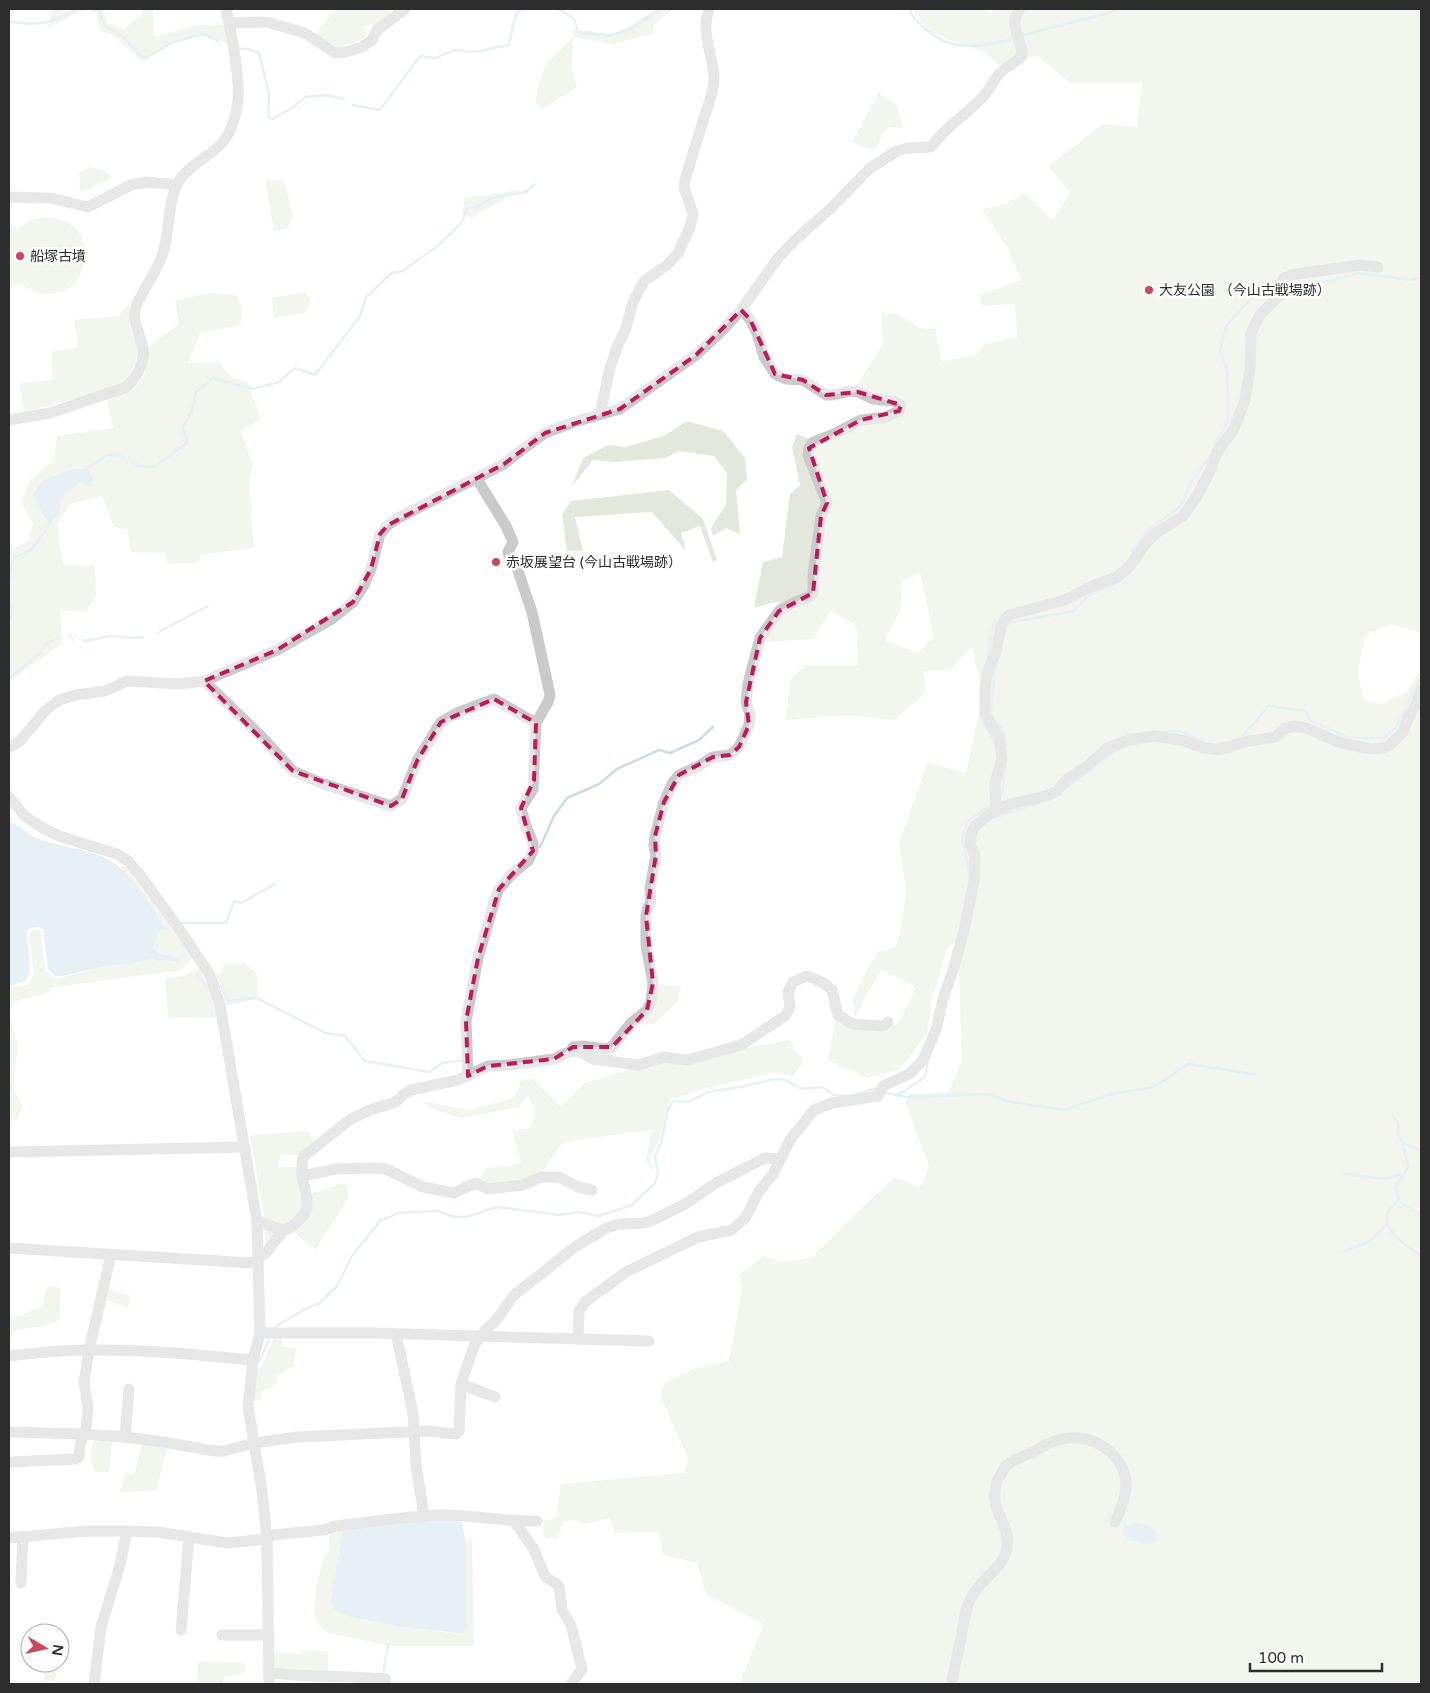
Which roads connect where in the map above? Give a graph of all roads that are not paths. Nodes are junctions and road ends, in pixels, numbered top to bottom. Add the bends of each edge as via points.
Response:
1 (226, 9) edge
2 (405, 9) edge
3 (709, 9) edge
4 (1020, 9) edge
5 (229, 23) junction
6 (177, 185) junction
7 (9, 197) edge
8 (1378, 267) dead end
9 (741, 310) junction
10 (600, 414) junction
11 (9, 420) edge
12 (477, 479) junction
13 (204, 681) junction
14 (1421, 690) edge
15 (536, 723) junction
16 (9, 747) edge
17 (9, 797) edge
18 (994, 808) junction
19 (888, 1022) dead end
20 (571, 1050) junction
21 (468, 1076) junction
22 (245, 1147) junction
23 (9, 1152) edge
24 (781, 1159) junction
25 (302, 1176) junction
26 (592, 1190) dead end
27 (257, 1221) junction
28 (283, 1231) junction
29 (9, 1248) edge
30 (111, 1255) junction
31 (258, 1258) junction
32 (263, 1333) junction
33 (396, 1334) junction
34 (480, 1336) junction
35 (578, 1339) junction
36 (649, 1341) dead end
37 (89, 1354) junction
38 (9, 1356) edge
39 (252, 1365) junction
40 (461, 1384) junction
41 (129, 1389) dead end
42 (495, 1398) dead end
43 (9, 1432) edge
44 (413, 1432) junction
45 (83, 1434) junction
46 (125, 1437) junction
47 (254, 1443) junction
48 (9, 1462) edge
49 (424, 1516) junction
50 (515, 1522) junction
51 (537, 1522) dead end
52 (1115, 1522) dead end
53 (126, 1530) junction
54 (23, 1536) junction
55 (189, 1537) junction
56 (9, 1538) edge
57 (267, 1539) junction
58 (21, 1583) dead end
59 (181, 1630) dead end
60 (222, 1635) dead end
61 (268, 1635) junction
62 (268, 1679) edge
63 (386, 1679) dead end
64 (94, 1684) edge
65 (571, 1684) edge
66 (952, 1684) edge

1 - 5 street
2 - 5 street via 377,30 372,40 362,48 340,53 305,33 266,22
3 - 10 street via 705,29 714,81 684,187 693,214 690,227 678,253 644,281 633,302 610,368
4 - 9 street via 1014,21 1022,56 1001,72 984,96 931,147 897,151 869,168 778,258
5 - 6 street via 238,90 231,126 223,141 186,172
6 - 7 street via 147,182 131,185 88,207 51,198
6 - 11 street via 170,203 164,252 134,311 134,323 143,348 139,371 128,385 118,390 50,413
8 - 18 street via 1360,264 1290,275 1284,279 1280,291 1259,316 1251,333 1245,400 1234,429 1217,452 1197,496 1183,516 1156,533 1117,577 1065,600 1009,615 1003,623 986,687 985,714 999,739 1002,758 995,784
9 - 10 street via 696,355 620,409
9 - 20 street via 750,319 764,357 775,374 786,379 803,380 826,395 858,392 901,406 899,411 886,417 861,420 812,442 808,455 828,503 821,516 812,593 779,611 760,638 748,684 749,725 739,747 730,755 713,758 679,775 664,802 654,836 656,855 651,902 646,916 646,945 653,983 651,1002 612,1047 582,1046
10 - 12 street via 545,434
12 - 13 street via 388,525 380,534 363,587 353,602 332,619 277,650
12 - 15 street via 513,542 508,552 511,562 516,565 532,612 550,695
13 - 15 street via 293,770 321,783 391,806 402,799 417,761 441,722 494,699
13 - 16 street via 178,684 127,681 106,690 59,700 45,711 19,742
14 - 18 street via 1418,704 1403,732 1383,748 1341,743 1293,726 1275,736 1219,750 1154,736 1108,748 1067,779 1057,791 1046,796
15 - 21 street via 533,789 521,808 534,842 533,851 528,861 499,889 488,922 466,1021
17 - 22 street via 25,816 41,827 117,854 128,861 180,930 210,975 220,1005
18 - 24 street via 971,834 974,876 954,967 936,1030 923,1060 909,1074 881,1091 814,1110 790,1140
19 - 20 street via 883,1026 853,1024 838,1015 832,990 806,976 793,982 788,992 790,1007 785,1016 741,1045 687,1060 664,1057 638,1065 593,1059
20 - 21 street via 554,1059 488,1066
21 - 25 street via 411,1090 396,1102 351,1119 304,1156
22 - 23 street
22 - 27 street
24 - 34 street via 765,1158 716,1182 687,1203 651,1221 606,1228 575,1247 513,1296
24 - 35 street via 746,1217 732,1230 698,1237 626,1272 585,1302 579,1311
25 - 26 street via 336,1169 378,1168 423,1187 454,1193 476,1183 488,1189 523,1185 542,1176 559,1177
25 - 28 street via 307,1208 293,1226
27 - 28 street
27 - 31 street
28 - 31 street
29 - 30 street
30 - 31 street via 251,1263
30 - 37 street
31 - 32 street
32 - 33 street
32 - 39 street
33 - 34 street
33 - 44 street via 413,1413
34 - 35 street
34 - 40 street
35 - 36 street
37 - 38 street
37 - 39 street via 148,1351
37 - 45 street via 84,1383 88,1408
39 - 47 street via 248,1407
40 - 42 street
40 - 44 street via 459,1431 456,1434
41 - 46 street
43 - 45 street
44 - 47 street via 297,1437
44 - 49 street
45 - 46 street
45 - 48 street via 76,1460
46 - 47 street via 214,1451
47 - 57 street
49 - 50 street
49 - 57 street via 273,1535
50 - 51 street
50 - 65 street via 533,1548 545,1576 559,1586 562,1610 570,1625 582,1669
52 - 66 street via 1126,1482 1120,1464 1108,1449 1093,1442 1068,1438 1057,1440 1008,1464 994,1492 994,1501 1008,1540 1006,1553 998,1568 982,1582 969,1602
53 - 54 street
53 - 55 street
53 - 64 street via 120,1565 101,1627
54 - 56 street
54 - 58 street
55 - 57 street via 227,1543
55 - 59 street
57 - 61 street
60 - 61 street
61 - 62 street
62 - 63 street via 327,1675

